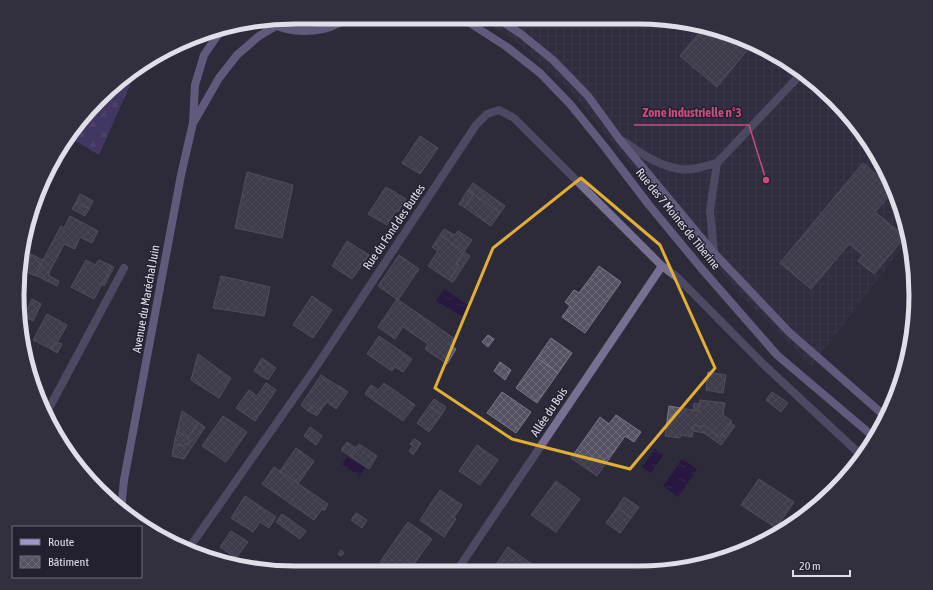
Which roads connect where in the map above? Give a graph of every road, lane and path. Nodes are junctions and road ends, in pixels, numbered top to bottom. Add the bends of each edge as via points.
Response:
1 (334, 24) edge
2 (471, 24) edge
3 (506, 24) edge
4 (276, 26) joint
5 (218, 35) edge
6 (798, 77) edge
7 (194, 122) junction
8 (620, 140) junction
9 (716, 163) junction
10 (714, 253) junction
11 (662, 266) junction
12 (124, 268) dead end
13 (49, 408) edge
14 (882, 413) edge
15 (870, 434) edge
16 (858, 453) edge
17 (124, 480) junction
18 (118, 501) edge
19 (122, 503) edge
20 (191, 545) edge
21 (460, 566) edge

1 - 4 main road via 324,29 300,32
2 - 15 main road, Rue des 7 Moines de Tiberine via 540,72 570,104 696,262 778,355
3 - 8 main road, Rue des 7 Moines de Tiberine via 553,60 588,96
4 - 7 main road, Avenue du Maréchal Juin via 259,36 237,55
5 - 7 main road, Avenue du Maréchal Juin via 204,55 195,85
6 - 9 street
7 - 17 main road, Avenue du Maréchal Juin via 180,175
8 - 9 street via 656,162 680,169 700,168
8 - 10 main road, Rue des 7 Moines de Tiberine
9 - 10 street via 710,210
10 - 14 main road, Rue des 7 Moines de Tiberine via 789,332
11 - 16 street, Rue du Fond des Buttes via 678,278 762,363
11 - 20 street, Rue du Fond des Buttes via 514,118 499,110 487,114 476,125 318,364
11 - 21 street, Allée du Bois
12 - 13 street
17 - 18 main road, Avenue du Maréchal Juin
17 - 19 main road, Avenue du Maréchal Juin

